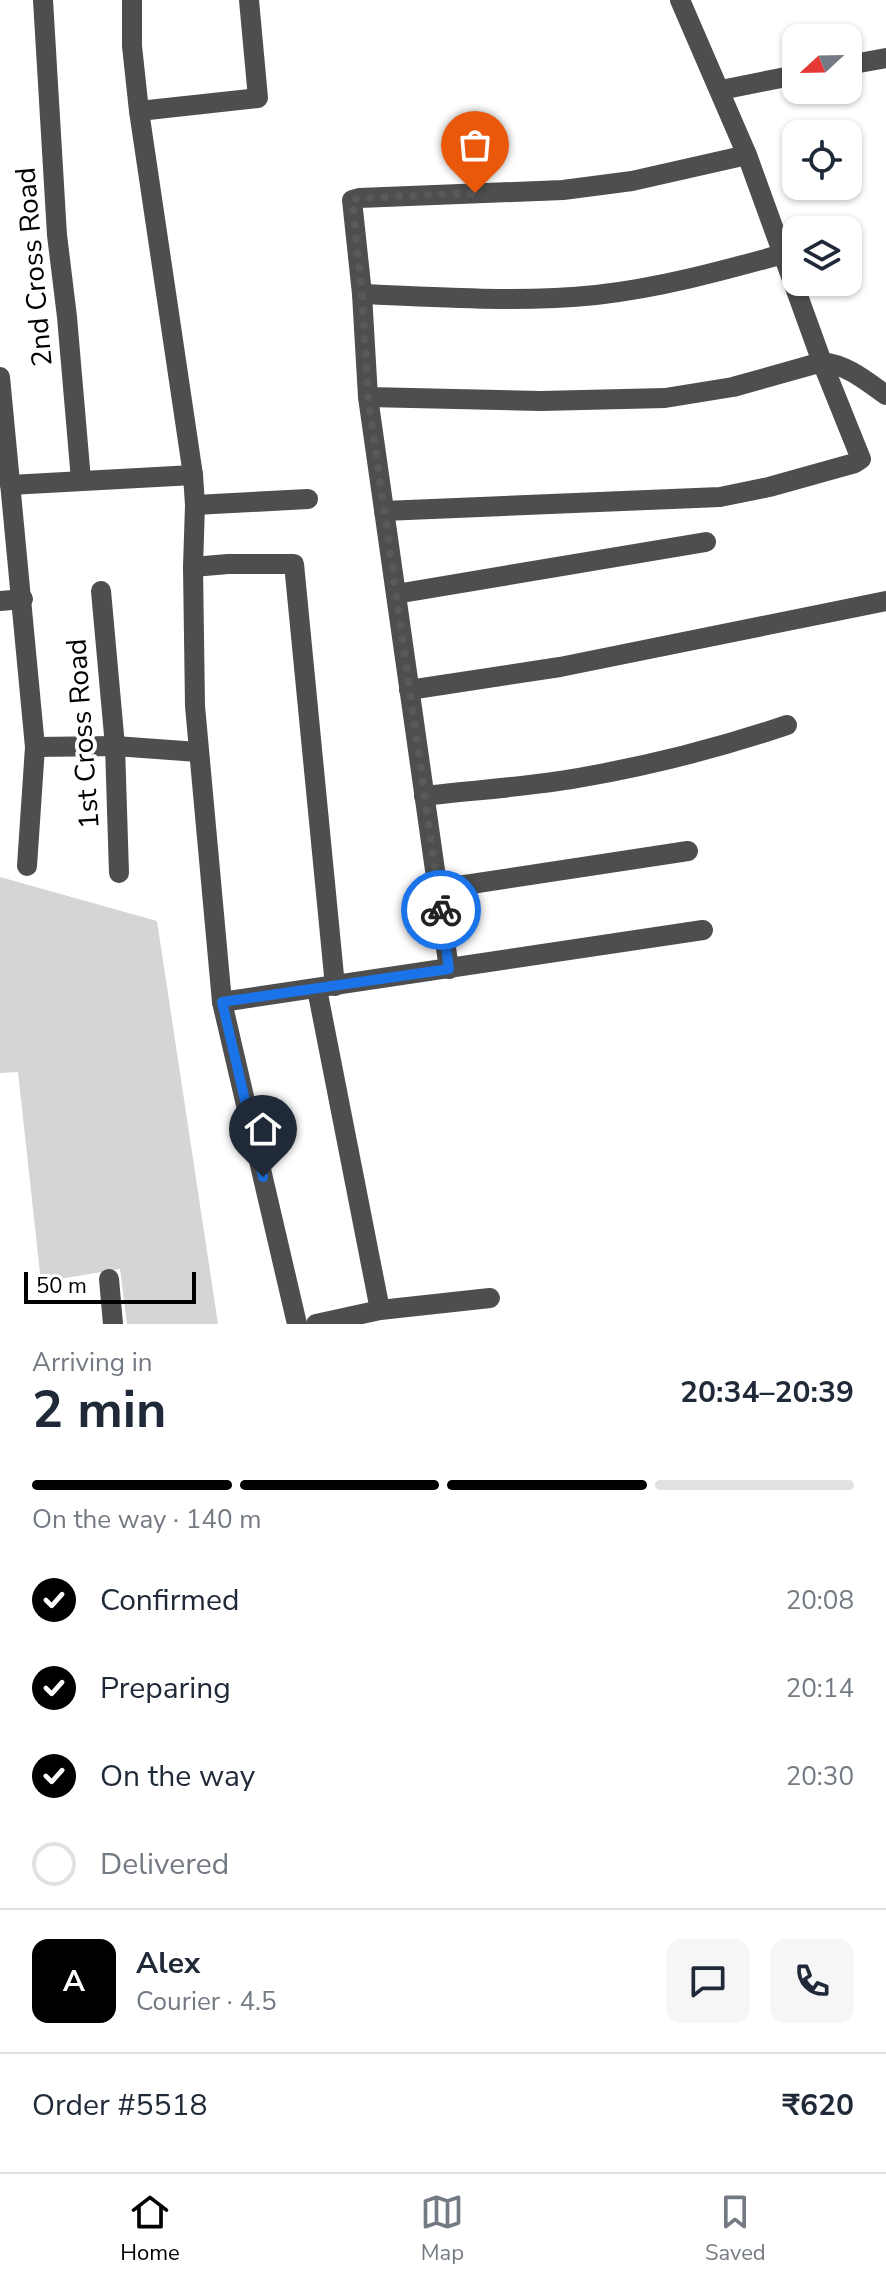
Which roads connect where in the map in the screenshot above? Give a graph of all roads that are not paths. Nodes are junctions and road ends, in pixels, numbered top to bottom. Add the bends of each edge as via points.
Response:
1 (43, 0) edge
2 (132, 0) edge
3 (249, 0) edge
4 (680, 0) edge
5 (886, 58) edge
6 (862, 62) edge
7 (782, 78) edge
8 (721, 90) junction
9 (139, 111) junction
10 (747, 155) junction
11 (782, 251) edge
12 (782, 254) edge
13 (362, 294) junction
14 (798, 296) edge
15 (822, 362) junction
16 (0, 377) edge
17 (886, 395) edge
18 (368, 397) junction
19 (193, 475) junction
20 (81, 480) junction
21 (10, 485) junction
22 (308, 499) dead end
23 (195, 505) junction
24 (384, 511) junction
25 (706, 542) dead end
26 (193, 567) junction
27 (101, 591) dead end
28 (396, 594) junction
29 (23, 599) junction
30 (0, 601) edge
31 (886, 601) edge
32 (409, 690) junction
33 (787, 725) dead end
34 (115, 746) junction
35 (35, 747) junction
36 (198, 752) junction
37 (424, 796) junction
38 (688, 851) dead end
39 (27, 866) dead end
40 (119, 873) dead end
41 (438, 889) junction
42 (703, 930) dead end
43 (449, 969) junction
44 (326, 987) junction
45 (222, 1002) junction
46 (109, 1279) dead end
47 (490, 1298) dead end
48 (380, 1310) junction
49 (113, 1324) edge
50 (297, 1324) edge
51 (316, 1324) edge

1 - 20 street, 2nd Cross Road via 57,235
2 - 9 street
3 - 9 street via 258,98
4 - 8 street
5 - 6 street
7 - 8 street
8 - 10 street
9 - 19 street
10 - 11 street
10 - 13 street via 632,181 563,190 352,200
12 - 13 street via 597,295 528,299
13 - 18 street
14 - 15 street
15 - 17 street via 852,371
15 - 18 street via 733,387 665,398
15 - 24 street via 861,455 855,463 720,497
16 - 21 street
18 - 24 street
19 - 20 street
19 - 23 street
20 - 21 street
21 - 29 street
22 - 23 street
23 - 26 street
24 - 28 street
25 - 28 street
26 - 36 street
26 - 44 street via 294,563
27 - 34 street, 1st Cross Road
28 - 32 street
29 - 30 street
29 - 35 street
31 - 32 street via 560,667
32 - 37 street
33 - 37 street via 575,779
34 - 35 street
34 - 36 street
34 - 40 street, 1st Cross Road
35 - 39 street
36 - 45 street
37 - 41 street
38 - 41 street
41 - 43 street
42 - 43 street
43 - 44 street
44 - 45 street
44 - 48 street
45 - 50 street
46 - 49 street
47 - 48 street
48 - 51 street

